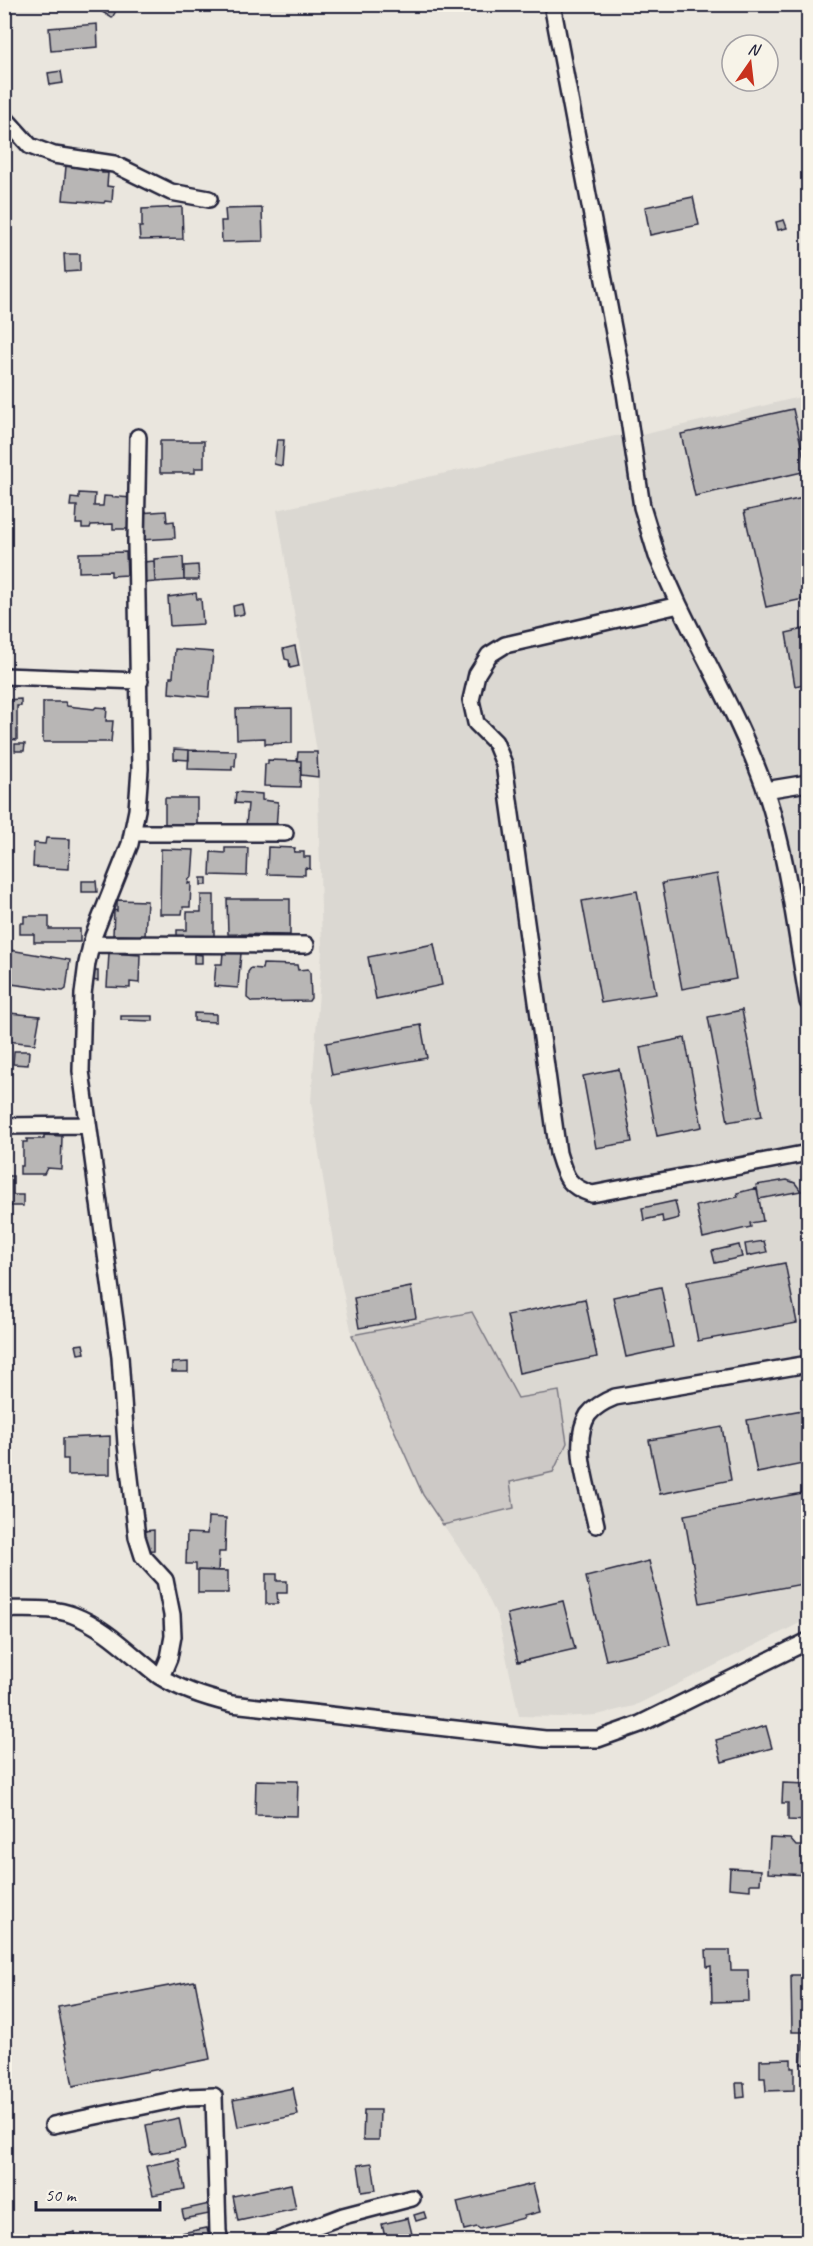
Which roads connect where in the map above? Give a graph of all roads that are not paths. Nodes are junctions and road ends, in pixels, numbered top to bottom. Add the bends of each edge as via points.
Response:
1 (552, 4) edge
2 (4, 117) edge
3 (209, 199) dead end
4 (138, 438) dead end
5 (678, 605) junction
6 (4, 676) edge
7 (140, 681) junction
8 (808, 783) edge
9 (765, 790) junction
10 (133, 833) junction
11 (285, 833) dead end
12 (91, 944) junction
13 (306, 945) dead end
14 (808, 1002) edge
15 (87, 1125) junction
16 (4, 1126) edge
17 (808, 1153) edge
18 (808, 1364) edge
19 (596, 1525) dead end
20 (4, 1609) edge
21 (808, 1641) edge
22 (161, 1677) junction
23 (53, 2125) dead end
24 (412, 2198) dead end
25 (220, 2241) edge
26 (273, 2241) edge

1 - 5 street via 624,386 642,507
2 - 3 street via 30,146 54,155 114,164 171,192
4 - 7 street
5 - 9 street
5 - 17 street via 505,645 489,655 477,674 471,700 476,723 495,742 504,764 558,1153 564,1172 576,1189 592,1194
6 - 7 street
7 - 10 street via 140,769
8 - 9 street
9 - 14 street via 777,831
10 - 11 street
10 - 12 street
12 - 13 street
12 - 15 street via 82,994 81,1071
15 - 16 street
15 - 22 street via 120,1357 136,1537 142,1556 165,1580 172,1615 170,1658
18 - 19 street via 615,1397 599,1404 588,1416 580,1454
20 - 22 street via 72,1614 101,1629
21 - 22 street via 640,1724 598,1738 545,1739 232,1704 199,1695
23 - 25 street via 187,2097 214,2096
24 - 26 street via 343,2216

